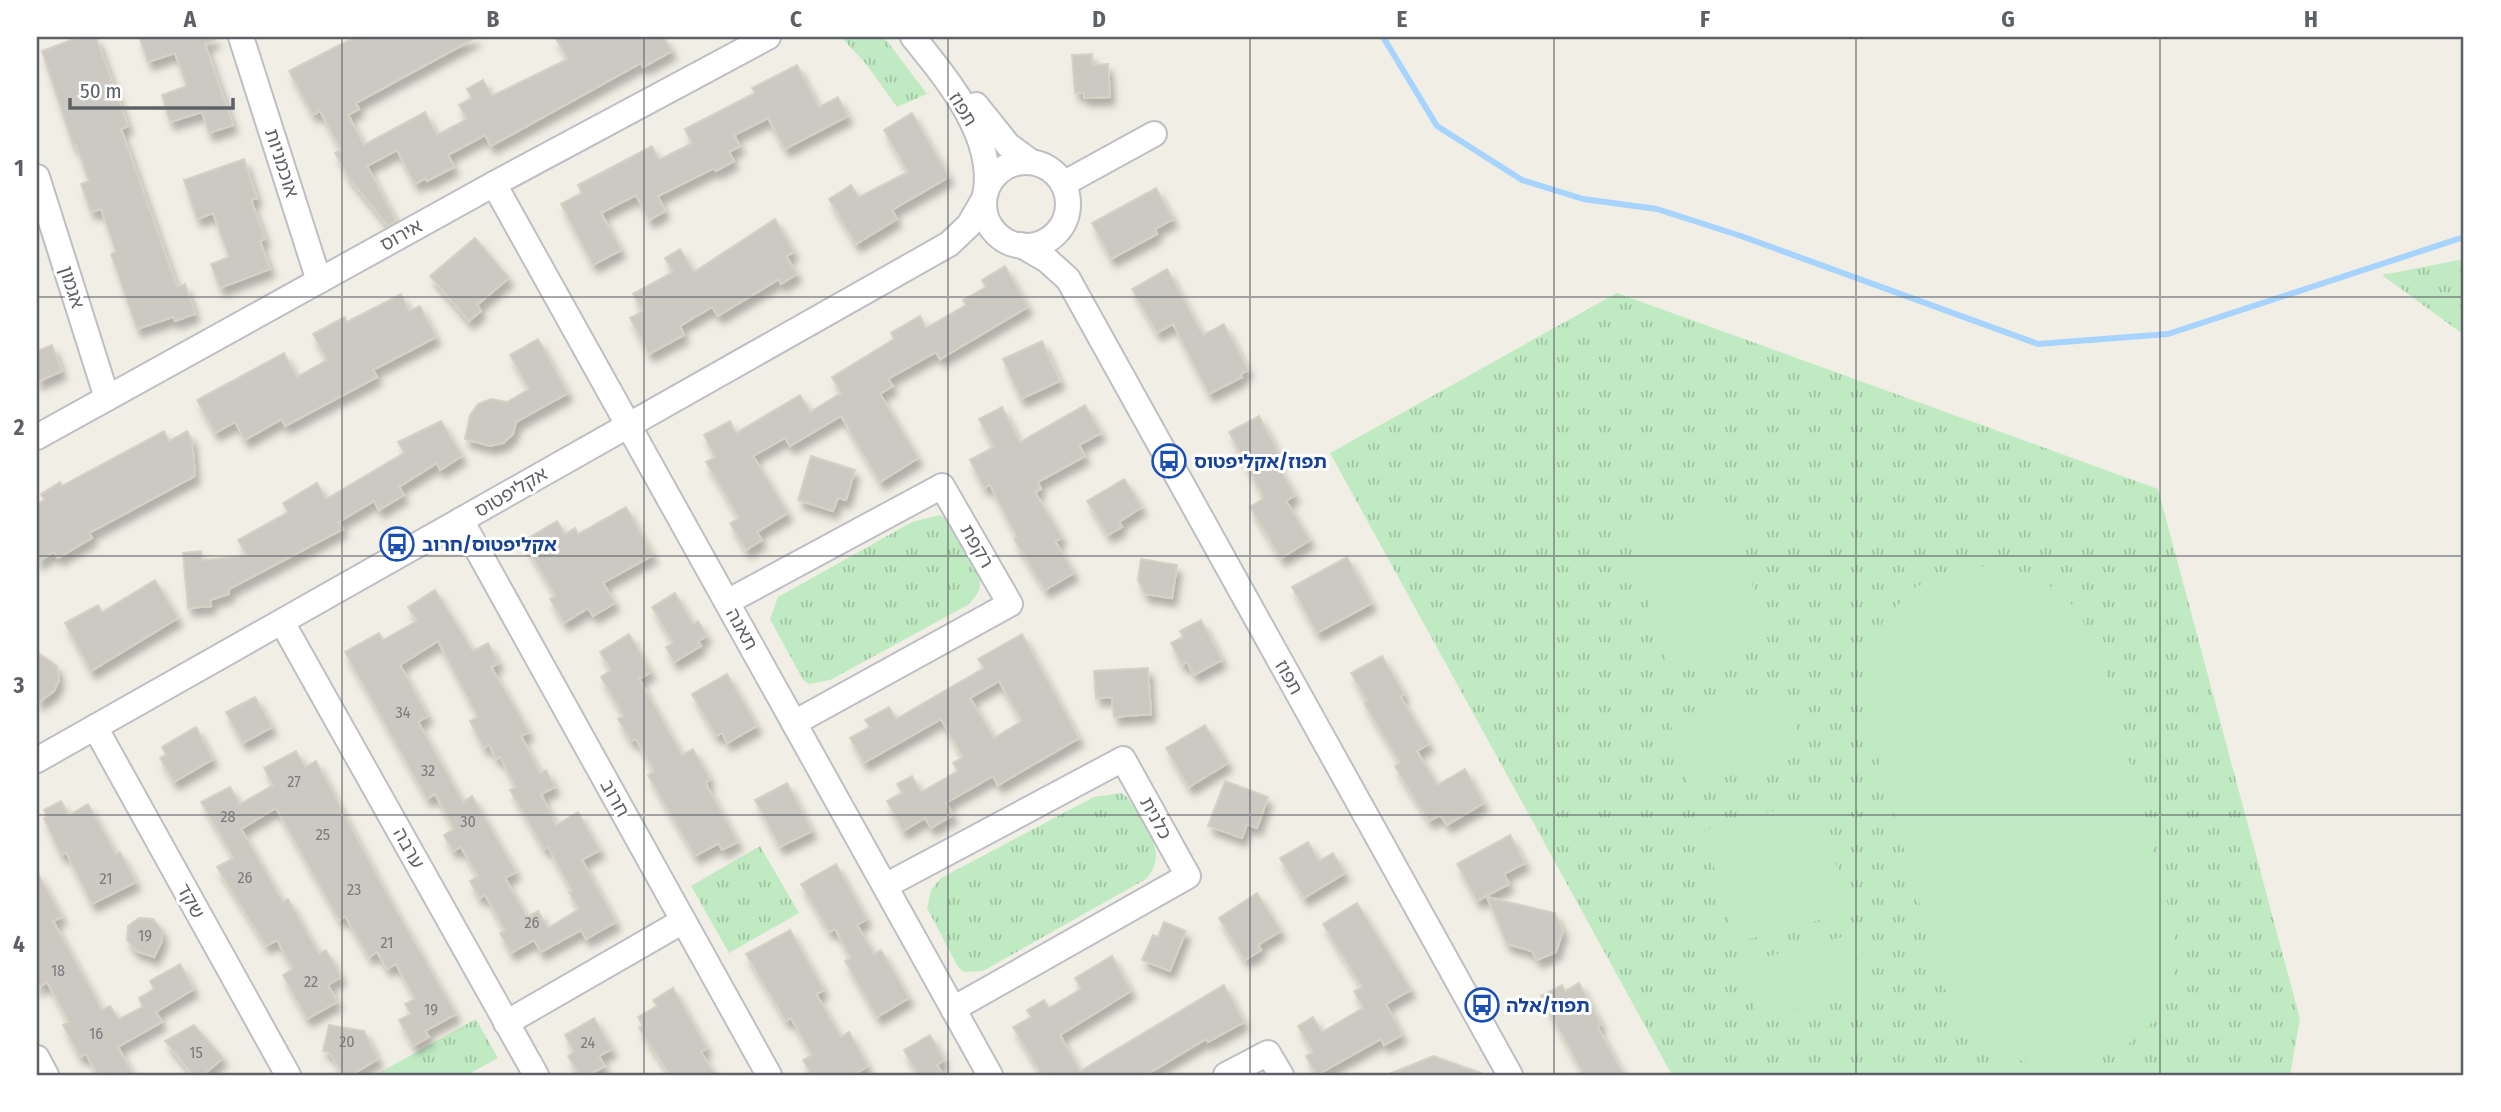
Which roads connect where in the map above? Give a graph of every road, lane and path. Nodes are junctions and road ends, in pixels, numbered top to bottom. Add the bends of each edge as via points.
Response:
1 (768, 37) edge
2 (913, 37) edge
3 (933, 37) edge
4 (249, 40) edge
5 (1154, 134) dead end
6 (1031, 162) junction
7 (37, 177) edge
8 (494, 184) junction
9 (1063, 184) junction
10 (985, 195) junction
11 (1064, 222) junction
12 (949, 244) junction
13 (1017, 245) junction
14 (1068, 279) junction
15 (319, 281) junction
16 (107, 398) junction
17 (629, 425) junction
18 (37, 437) edge
19 (461, 520) junction
20 (727, 602) junction
21 (282, 622) junction
22 (794, 723) junction
23 (95, 727) junction
24 (37, 760) edge
25 (885, 886) junction
26 (683, 921) junction
27 (953, 1009) junction
28 (506, 1023) junction
29 (37, 1058) edge
30 (46, 1075) edge
31 (288, 1075) edge
32 (536, 1075) edge
33 (769, 1075) edge
34 (990, 1075) edge
35 (1226, 1075) edge
36 (1281, 1075) edge
37 (1510, 1075) edge

1 - 8 street, אירוס
2 - 10 street, תפוז via 978,134 986,166
3 - 6 street, תפוז via 984,117
4 - 15 street, אוכמניות
5 - 9 street
6 - 9 street via 1046,166
6 - 10 street via 1014,163 1000,171
7 - 16 street, אגמון
8 - 15 street, אירוס
8 - 17 street, תאנה
9 - 11 street via 1068,200
10 - 12 street, אקליפטוס via 969,225
10 - 13 street via 986,216 993,230
11 - 13 street via 1046,241
11 - 14 street, תפוז
12 - 13 street, אקליפטוס via 978,240
12 - 17 street, אקליפטוס
13 - 14 street, תפוז via 1047,260
14 - 37 street, תפוז
15 - 16 street, אירוס
16 - 18 street, אירוס
17 - 19 street, אקליפטוס
17 - 20 street, תאנה
19 - 21 street, אקליפטוס
19 - 26 street, חרוב
20 - 22 street, תאנה
20 - 22 street, רקפת via 943,486 1010,604
21 - 23 street, אקליפטוס
21 - 28 street, ערבה
22 - 25 street, תאנה
23 - 24 street, אקליפטוס
23 - 31 street, שקד
25 - 27 street, תאנה
25 - 27 street, כלנית via 1123,759 1182,864 1188,876
26 - 28 street
26 - 33 street, חרוב
27 - 34 street, תאנה
28 - 32 street, ערבה
29 - 30 street
35 - 36 street via 1268,1053

